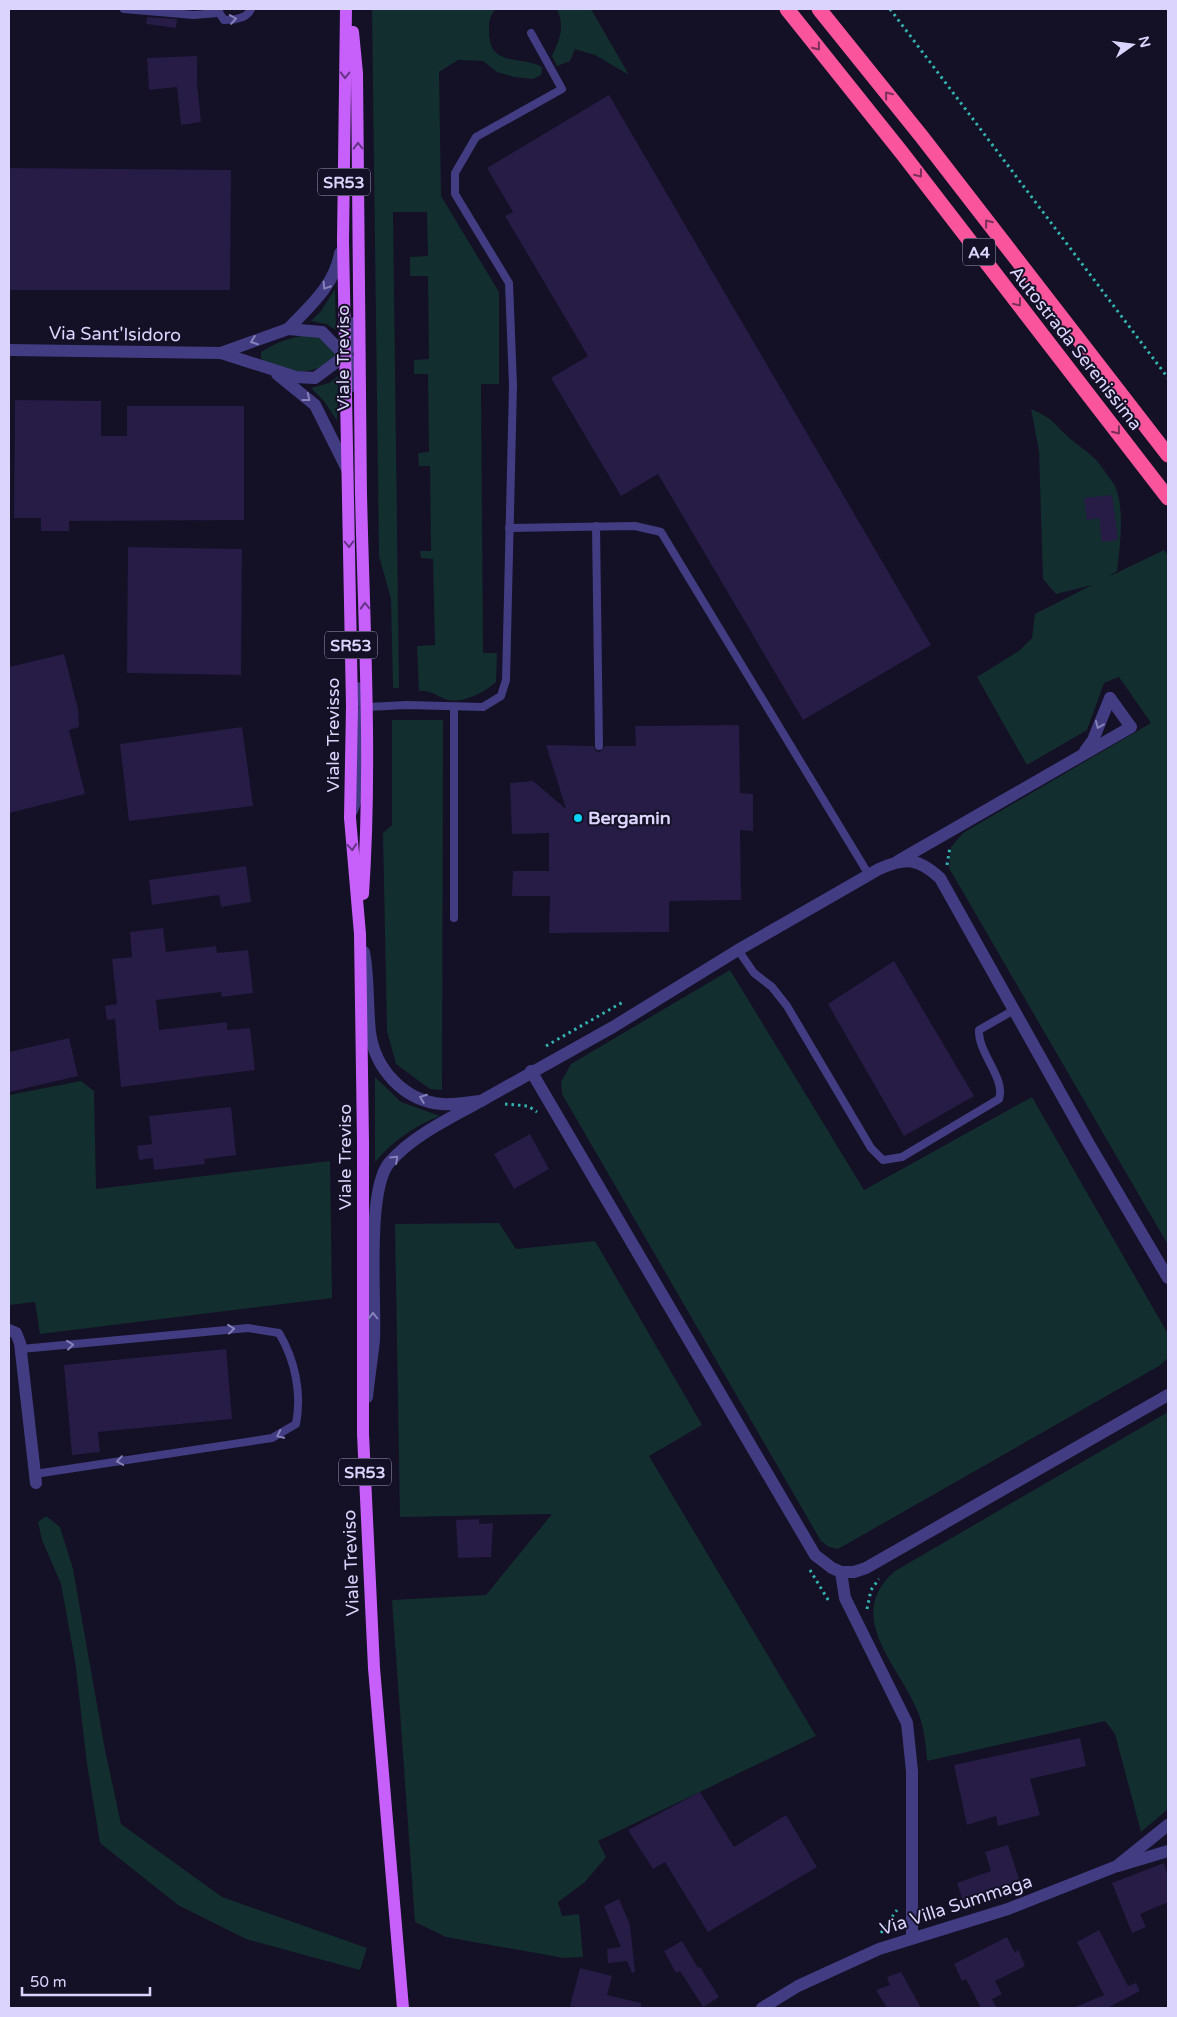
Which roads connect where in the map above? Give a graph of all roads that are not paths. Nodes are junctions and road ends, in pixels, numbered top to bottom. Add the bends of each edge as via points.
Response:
1 (124, 9) edge
2 (252, 9) edge
3 (348, 9) edge
4 (787, 9) edge
5 (819, 9) edge
6 (217, 11) edge
7 (531, 33) dead end
8 (360, 223) junction
9 (342, 241) junction
10 (288, 330) junction
11 (9, 350) edge
12 (221, 353) junction
13 (346, 356) junction
14 (269, 368) junction
15 (1168, 455) edge
16 (347, 469) junction
17 (1168, 498) edge
18 (596, 526) junction
19 (509, 528) junction
20 (363, 542) junction
21 (350, 621) junction
22 (368, 707) junction
23 (454, 708) junction
24 (600, 746) dead end
25 (1085, 752) dead end
26 (350, 818) junction
27 (898, 861) junction
28 (869, 875) junction
29 (454, 918) dead end
30 (360, 934) junction
31 (738, 950) junction
32 (1014, 1010) junction
33 (531, 1072) junction
34 (483, 1099) junction
35 (1168, 1278) edge
36 (9, 1330) edge
37 (21, 1349) junction
38 (1168, 1395) edge
39 (363, 1434) junction
40 (35, 1479) joint
41 (842, 1572) junction
42 (1168, 1825) edge
43 (1168, 1851) edge
44 (1117, 1866) junction
45 (912, 1938) junction
46 (403, 2008) edge
47 (762, 2008) edge

1 - 6 lane via 194,15
6 -> 2 lane via 224,20 237,20
8 -> 3 main road, Viale Treviso via 357,73
3 -> 9 main road, Viale Treviso / SR53
4 -> 17 highway, Autostrada Serenissima / A4 via 902,152
15 -> 5 highway, Autostrada Serenissima / A4
7 - 19 lane via 562,90 476,136 455,173 455,194 509,283 513,385
8 - 13 street via 352,239 354,336
8 - 20 main road, Viale Treviso
9 -> 10 street via 338,268 318,299
9 - 13 main road, Viale Treviso / SR53
10 -> 12 street
10 - 13 street via 322,332
11 - 12 street, Via Sant'Isidoro
12 - 14 street
13 - 14 street via 315,378 296,377
13 - 16 main road, Viale Trevisso / SR53
13 - 20 street via 353,364 356,521
14 -> 16 street via 315,405
16 -> 21 main road, Viale Trevisso / SR53
18 - 19 lane
18 - 24 lane
18 - 28 lane via 636,526 661,532
19 - 23 lane via 506,680 501,696 492,703 483,707
22 -> 20 main road, Viale Treviso
21 - 22 lane via 356,631 358,700
21 - 26 main road, Viale Trevisso / SR53
22 - 23 lane
22 - 26 lane via 359,712 358,793
22 - 30 main road, Viale Treviso via 367,837
23 - 29 lane
25 - 27 street
26 -> 30 main road, Viale Trevisso / SR53
27 - 28 street
27 - 32 street via 926,865 940,878
28 - 31 street
34 -> 30 street via 443,1104 426,1101 392,1081 380,1063 372,1041 367,964
30 - 39 main road, Viale Treviso / SR53
31 - 32 lane via 754,974 772,987 787,1006 871,1148 883,1160 902,1157 999,1099 998,1081 979,1041 979,1030
31 - 33 street via 613,1027
32 - 35 street
33 - 34 street
33 - 41 street via 815,1555
39 -> 34 street via 374,1339 373,1251 382,1177 389,1164 413,1143
36 - 37 street via 16,1333
37 - 40 street
37 -> 40 lane via 248,1328 278,1333 290,1352 300,1404 296,1424 272,1438
38 - 41 street via 866,1568
39 - 46 main road, Viale Treviso / SR53 via 374,1668
41 - 45 street via 845,1598 899,1704 909,1731
42 - 44 street
43 - 44 street, Via Villa Summaga
44 - 45 street, Via Villa Summaga via 1008,1909
45 - 47 street, Via Villa Summaga via 798,1986

